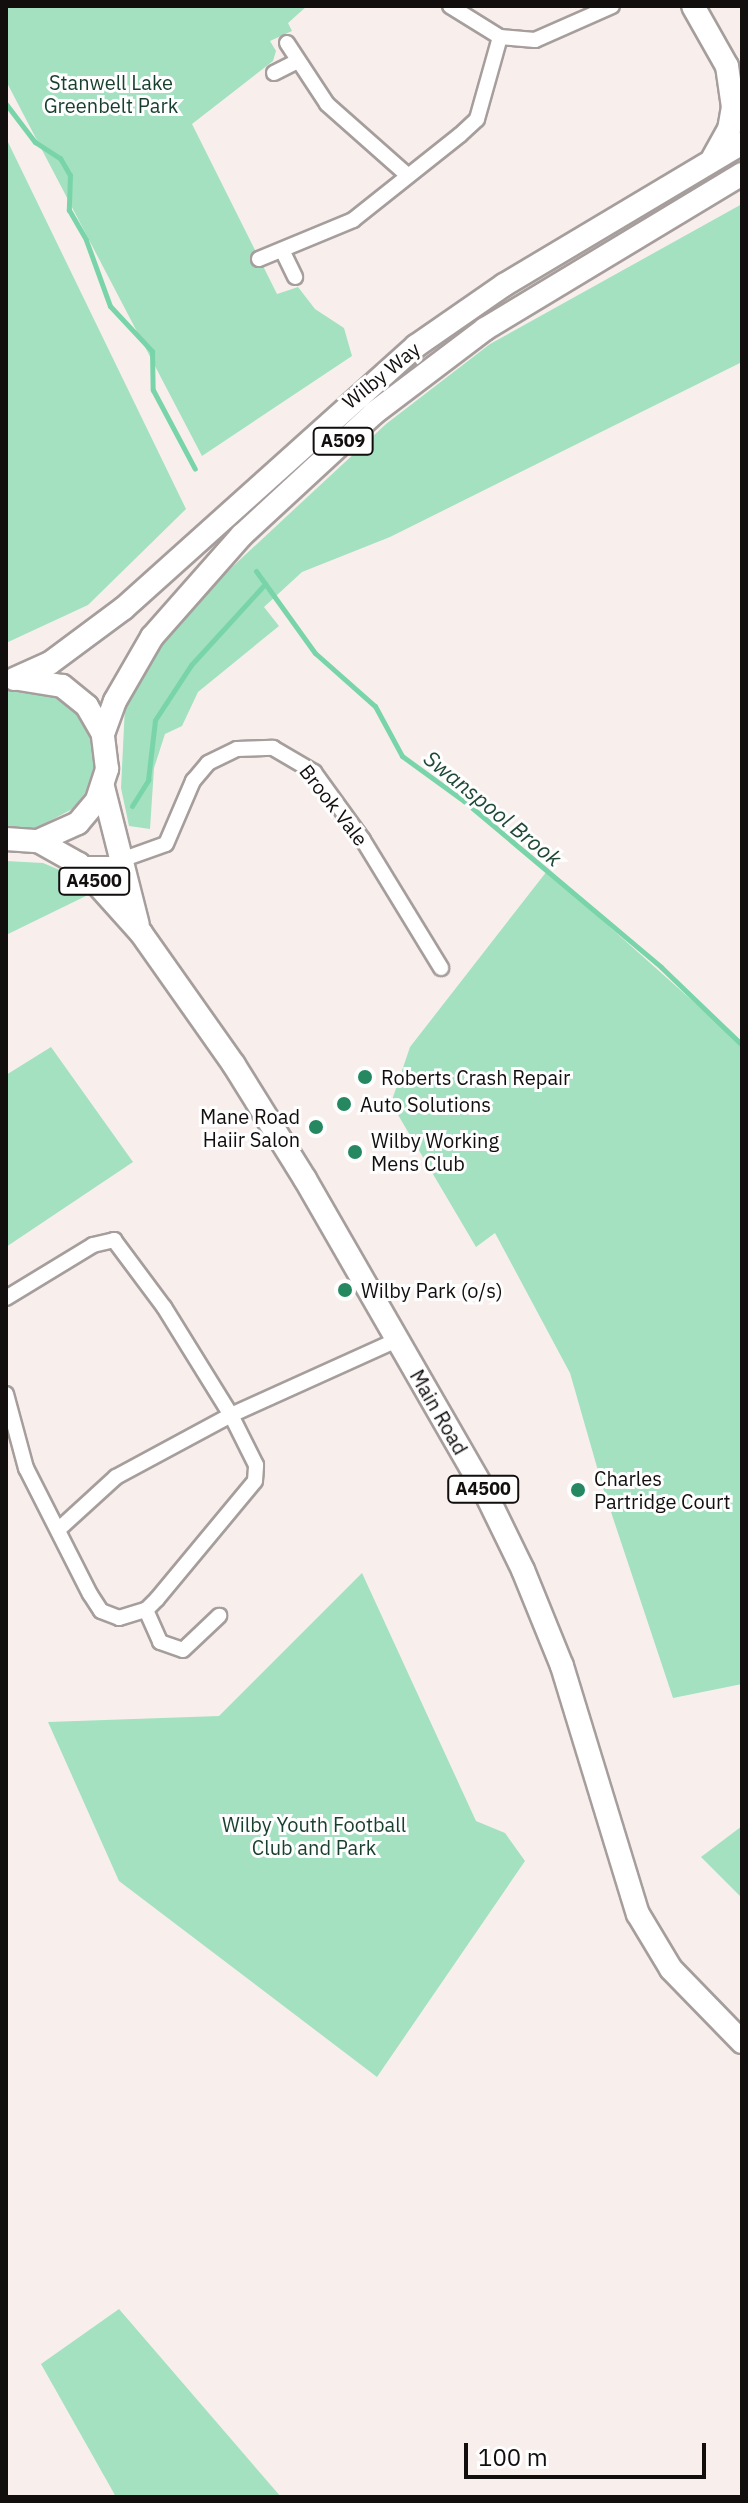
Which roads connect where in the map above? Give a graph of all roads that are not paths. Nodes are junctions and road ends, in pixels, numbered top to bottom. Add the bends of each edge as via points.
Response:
1 (450, 6) edge
2 (612, 6) edge
3 (693, 6) edge
4 (500, 37) junction
5 (287, 43) dead end
6 (296, 62) junction
7 (735, 70) edge
8 (274, 73) dead end
9 (742, 143) edge
10 (711, 160) junction
11 (406, 174) junction
12 (742, 174) edge
13 (282, 250) junction
14 (259, 259) dead end
15 (295, 277) dead end
16 (10, 680) edge
17 (103, 734) junction
18 (103, 787) junction
19 (6, 839) edge
20 (38, 841) junction
21 (119, 860) junction
22 (79, 864) junction
23 (141, 933) junction
24 (441, 968) dead end
25 (6, 1298) edge
26 (397, 1340) junction
27 (6, 1394) edge
28 (231, 1415) junction
29 (59, 1529) junction
30 (146, 1610) junction
31 (219, 1616) dead end
32 (742, 2042) edge

1 - 4 street
2 - 4 street via 535,40
3 - 7 main road
4 - 11 street via 477,119
5 - 6 street
6 - 8 street
6 - 11 street via 327,104
7 - 10 main road via 732,117
9 - 10 main road, Wilby Way / A509
10 - 16 main road, Wilby Way / A509 via 504,285 416,346 124,608 50,663
11 - 13 street via 353,220
12 - 17 main road, Wilby Way / A509 via 485,329 374,413 242,535 152,637 115,701
13 - 14 street
13 - 15 street
16 - 17 main road via 62,686 87,706
17 - 18 main road, Main Road
18 - 20 main road via 78,823
18 - 21 main road, Main Road / A4500
19 - 20 main road
20 - 22 main road, Main Road / A4500
21 - 22 street, Brook Vale
21 - 23 main road, Main Road / A4500
21 - 24 street, Brook Vale via 166,844 193,781 216,757 248,747 286,752 314,772 342,810
22 - 23 main road, Main Road / A4500
23 - 26 main road, Main Road / A4500 via 261,1106
25 - 28 street via 93,1245 114,1240 164,1307
26 - 28 street
26 - 32 main road, Main Road / A4500 via 489,1501 544,1618 638,1914 671,1969
27 - 29 street via 26,1468
28 - 29 street via 116,1477
28 - 30 street via 256,1465 255,1481
29 - 30 street via 101,1611 119,1618
30 - 31 street via 160,1642 183,1650

